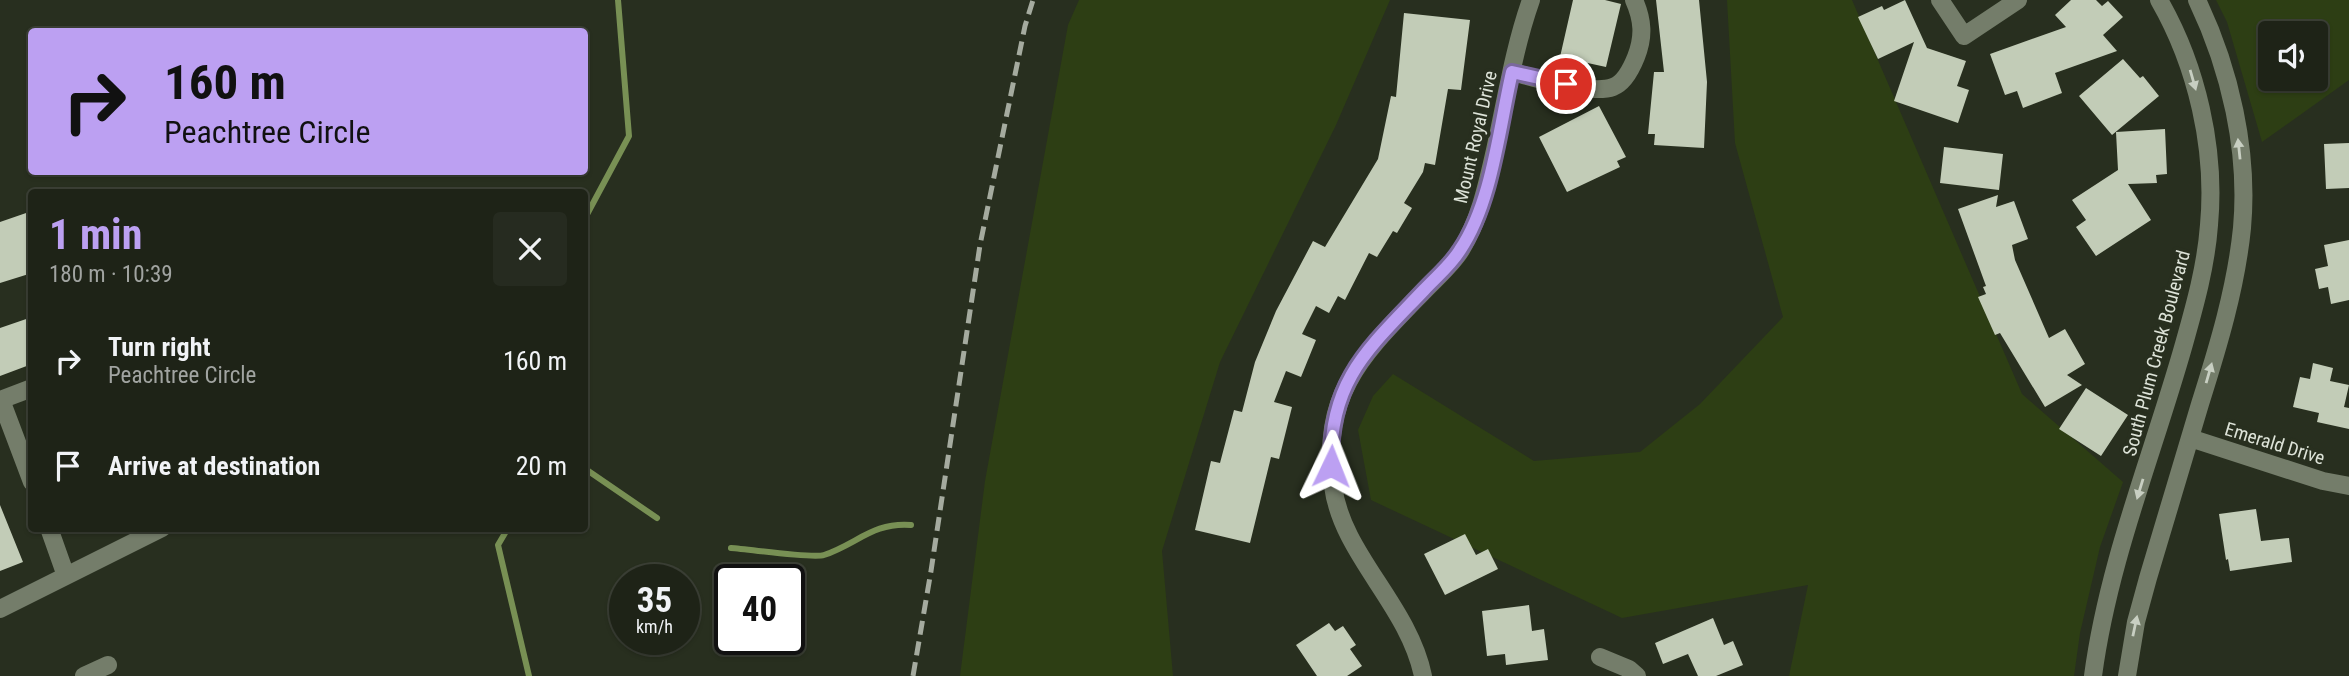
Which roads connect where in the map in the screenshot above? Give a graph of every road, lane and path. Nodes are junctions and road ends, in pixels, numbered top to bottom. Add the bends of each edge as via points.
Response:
1 (1531, 0) edge
2 (1634, 0) edge
3 (1940, 0) edge
4 (2015, 0) edge
5 (2160, 0) edge
6 (2199, 1) edge
7 (2169, 16) junction
8 (1512, 72) junction
9 (28, 390) edge
10 (1, 400) edge
11 (2190, 438) junction
12 (28, 471) edge
13 (2349, 486) edge
14 (50, 532) edge
15 (154, 532) edge
16 (66, 576) junction
17 (0, 609) edge
18 (1600, 657) dead end
19 (108, 665) dead end
20 (84, 676) edge
21 (1423, 676) edge
22 (1637, 676) edge
23 (2092, 676) edge
24 (2127, 676) edge

1 - 8 street, Mount Royal Drive
2 - 8 street via 1642,18 1640,46 1631,69 1615,86 1593,90
3 - 4 street via 1965,36
5 - 7 street, South Plum Creek Boulevard
6 - 7 street
11 -> 6 street via 2232,293 2242,226 2241,164 2232,102
7 -> 23 street, South Plum Creek Boulevard via 2200,109 2210,224 2200,286 2115,568
8 - 21 street, Mount Royal Drive via 1486,192 1470,232 1454,258 1364,356 1342,391 1332,427 1336,504 1352,540 1410,633
9 - 10 street
10 - 12 street
11 - 13 street, Emerald Drive
24 -> 11 street via 2136,622
14 - 16 street
15 - 16 street
16 - 17 street
18 - 22 street
19 - 20 street

